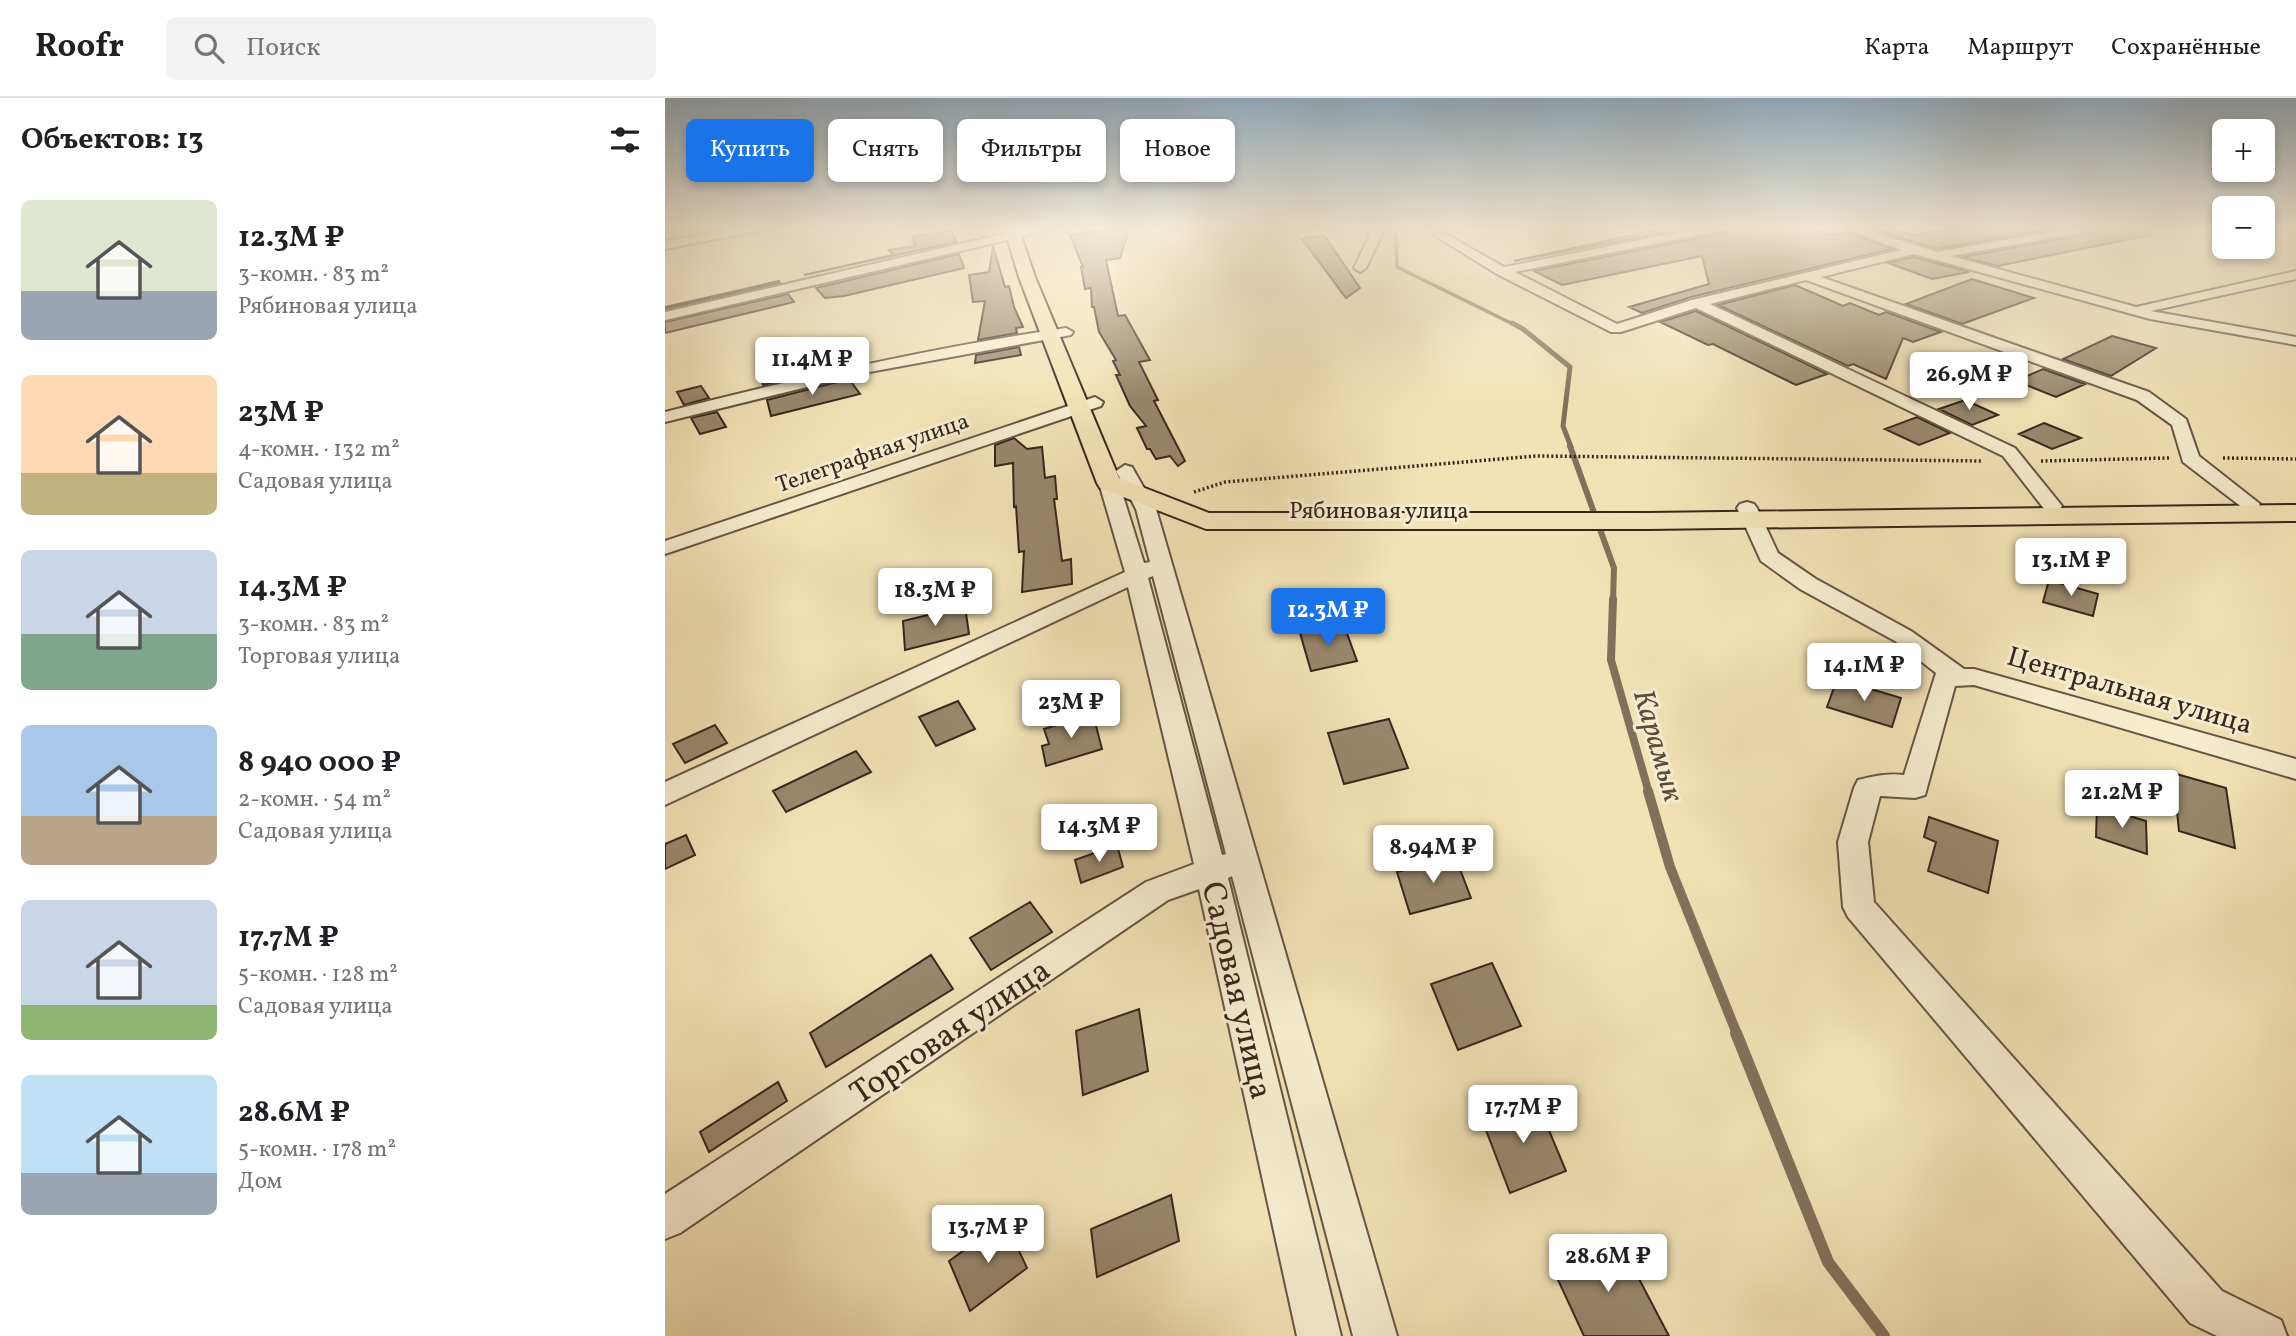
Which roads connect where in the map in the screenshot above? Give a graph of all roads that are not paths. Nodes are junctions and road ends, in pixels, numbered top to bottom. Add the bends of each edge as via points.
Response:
1 (796, 285) edge
2 (1031, 285) edge
3 (1528, 285) edge
4 (1771, 285) edge
5 (1832, 285) edge
6 (2038, 285) edge
7 (2252, 285) edge
8 (1697, 303) junction
9 (2133, 311) junction
10 (665, 317) edge
11 (1058, 333) junction
12 (2296, 341) edge
13 (1088, 405) junction
14 (665, 416) edge
15 (1124, 483) junction
16 (2296, 503) edge
17 (2250, 504) junction
18 (2052, 506) junction
19 (2296, 513) edge
20 (1751, 514) junction
21 (1533, 516) junction
22 (665, 548) edge
23 (1149, 569) junction
24 (1951, 678) junction
25 (2296, 769) edge
26 (665, 794) edge
27 (1227, 865) junction
28 (665, 1218) edge
29 (1319, 1336) edge
30 (1375, 1336) edge
31 (2265, 1336) edge

1 - 10 street
2 - 11 main road
3 - 8 street via 1616,329
4 - 8 street
5 - 17 street via 2143,396 2180,423 2190,458
6 - 9 street
7 - 9 street
8 - 18 street via 2009,452
9 - 12 street
11 - 13 main road
11 - 14 street via 834,373
13 - 15 main road
13 - 22 street, Телеграфная улица
15 - 21 main road, Рябиновая улица via 1183,496 1215,509
15 - 21 main road via 1206,521
15 - 23 street, Садовая улица
16 - 17 main road
17 - 18 main road
18 - 20 main road
19 - 20 main road
20 - 21 main road
20 - 24 street via 1769,556 1808,584 1903,636
23 - 26 street
23 - 27 street, Садовая улица
24 - 25 street, Центральная улица via 1974,677
24 - 31 street via 1915,787 1888,784 1868,788 1853,842 1859,907 2206,1307
27 - 28 street, Торговая улица via 1157,891
27 - 29 street, Садовая улица
27 - 30 street, Садовая улица

